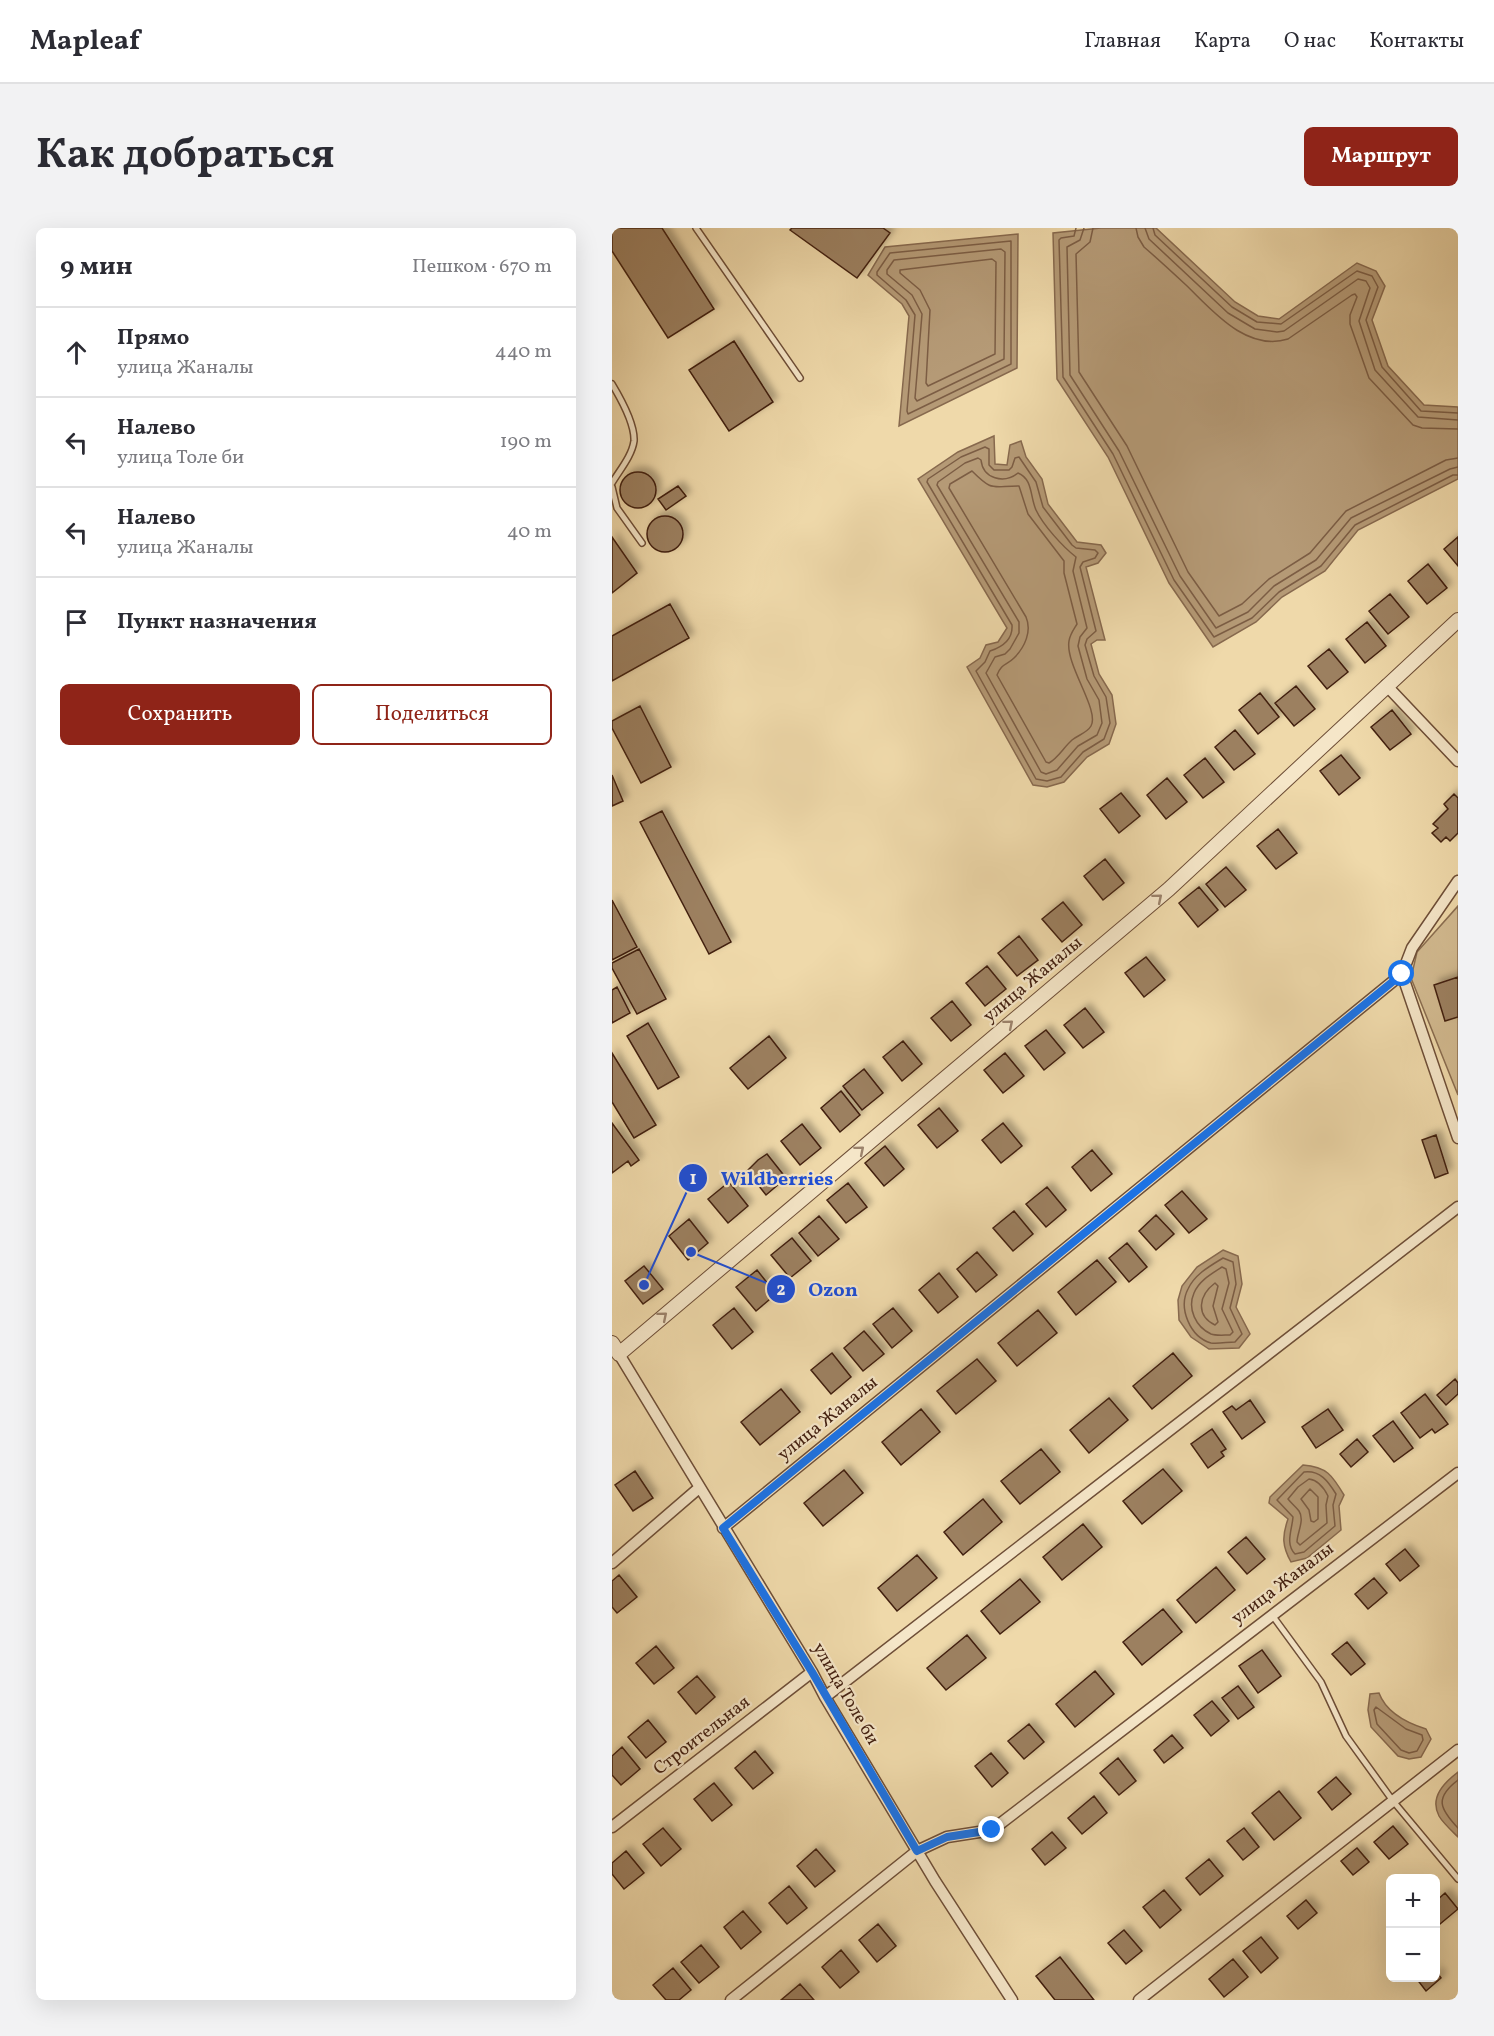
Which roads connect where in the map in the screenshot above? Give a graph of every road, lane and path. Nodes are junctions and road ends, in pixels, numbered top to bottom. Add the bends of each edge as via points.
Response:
1 (696, 228) edge
2 (800, 378) dead end
3 (612, 384) edge
4 (612, 485) edge
5 (642, 543) dead end
6 (1458, 620) edge
7 (1386, 685) junction
8 (1458, 761) edge
9 (1458, 881) edge
10 (1402, 974) junction
11 (1458, 1138) edge
12 (1458, 1207) edge
13 (615, 1349) edge
14 (1458, 1473) edge
15 (699, 1488) junction
16 (723, 1528) junction
17 (612, 1563) edge
18 (1272, 1615) junction
19 (812, 1672) junction
20 (825, 1697) junction
21 (1458, 1750) edge
22 (1393, 1801) junction
23 (612, 1827) edge
24 (917, 1851) junction
25 (1458, 1879) edge
26 (730, 2000) edge
27 (1012, 2000) edge
28 (1139, 2000) edge

1 - 2 lane
3 - 4 lane via 627,410 634,441
4 - 5 lane via 617,508
6 - 7 street, улица Жаналы
7 - 8 street
13 -> 7 street, улица Жаналы via 1169,889
9 - 10 street via 1412,948
10 - 11 street
10 - 16 street, улица Жаналы
12 - 20 street
13 - 15 street, улица Толе би
14 - 18 street, улица Жаналы
15 - 16 street, улица Толе би
15 - 17 street
16 - 19 street, улица Толе би
18 - 22 lane via 1321,1683 1346,1736
18 - 24 street, улица Жаналы via 992,1830 947,1837
19 - 20 street, улица Толе би
19 - 23 street, Строительная
20 - 24 street, улица Толе би
21 - 22 street
22 - 25 lane
22 - 28 street
24 - 26 street
24 - 27 street, улица Толе би

